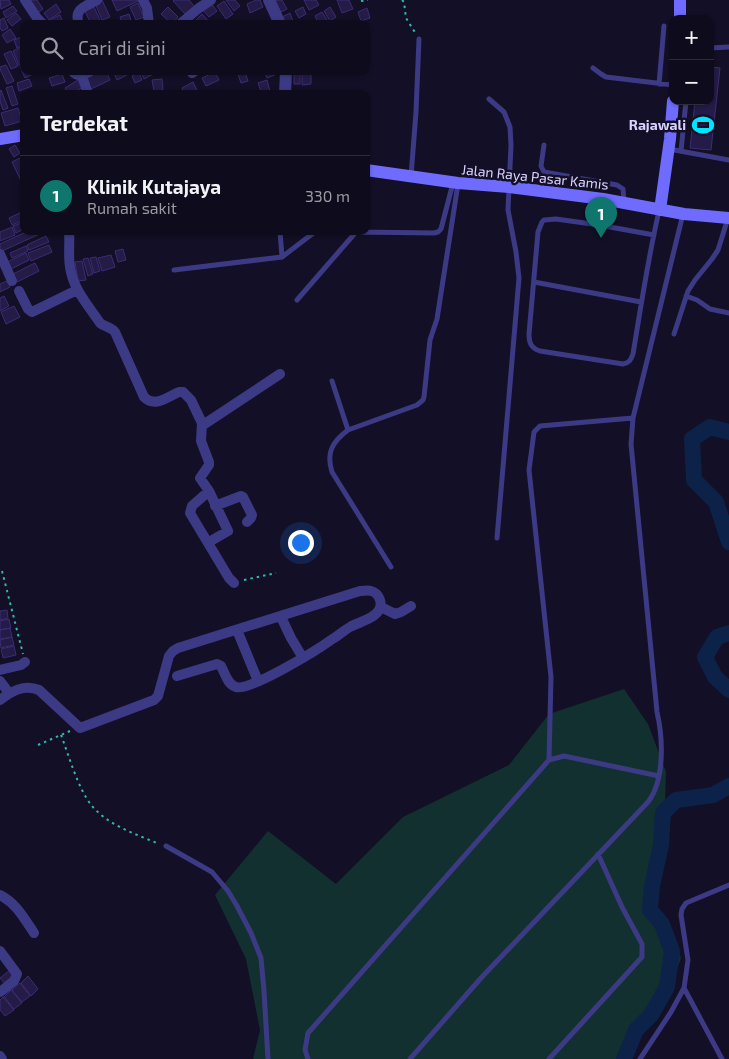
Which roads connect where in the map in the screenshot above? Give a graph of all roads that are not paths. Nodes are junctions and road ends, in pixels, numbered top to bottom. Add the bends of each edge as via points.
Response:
1 (25, 0) edge
2 (97, 0) edge
3 (143, 0) edge
4 (212, 0) edge
5 (269, 0) edge
6 (680, 0) edge
7 (680, 15) edge
8 (39, 20) edge
9 (78, 20) edge
10 (148, 20) edge
11 (185, 20) edge
12 (278, 20) edge
13 (664, 26) dead end
14 (419, 38) road end
15 (729, 47) edge
16 (714, 48) edge
17 (593, 68) dead end
18 (83, 75) edge
19 (286, 75) edge
20 (659, 84) junction
21 (669, 85) edge
22 (87, 90) edge
23 (285, 90) edge
24 (489, 99) dead end
25 (673, 105) edge
26 (685, 105) edge
27 (20, 136) edge
28 (0, 139) edge
29 (544, 145) dead end
30 (675, 150) junction
31 (729, 160) edge
32 (370, 171) edge
33 (411, 177) junction
34 (456, 183) junction
35 (509, 187) junction
36 (603, 199) junction
37 (624, 202) junction
38 (660, 210) junction
39 (684, 214) junction
40 (728, 218) edge
41 (599, 225) junction
42 (370, 232) edge
43 (69, 235) edge
44 (280, 235) edge
45 (311, 235) edge
46 (353, 235) edge
47 (654, 235) junction
48 (0, 254) edge
49 (282, 257) junction
50 (174, 270) dead end
51 (12, 281) dead end
52 (534, 282) junction
53 (77, 290) junction
54 (19, 291) dead end
55 (686, 296) junction
56 (297, 300) dead end
57 (641, 302) junction
58 (729, 313) edge
59 (674, 334) dead end
60 (280, 374) dead end
61 (332, 381) dead end
62 (633, 418) junction
63 (203, 425) junction
64 (348, 430) junction
65 (209, 492) junction
66 (215, 506) junction
67 (247, 522) dead end
68 (497, 538) dead end
69 (209, 542) junction
70 (391, 568) dead end
71 (234, 583) road end
72 (411, 606) dead end
73 (381, 607) junction
74 (281, 617) junction
75 (237, 630) junction
76 (303, 658) junction
77 (25, 662) road end
78 (0, 670) edge
79 (177, 676) dead end
80 (0, 681) edge
81 (258, 681) junction
82 (9, 693) junction
83 (0, 700) edge
84 (549, 760) junction
85 (659, 776) junction
86 (166, 846) road end
87 (598, 854) junction
88 (729, 885) edge
89 (0, 895) edge
90 (34, 933) dead end
91 (0, 951) edge
92 (684, 988) junction
93 (0, 992) edge
94 (268, 1059) edge
95 (308, 1059) edge
96 (410, 1059) edge
97 (549, 1059) edge
98 (640, 1059) edge
99 (722, 1059) edge

1 - 8 street
2 - 9 street via 81,9
3 - 10 street
4 - 11 street
5 - 12 street
6 - 7 main road
13 - 20 lane
14 - 33 lane
15 - 16 lane
17 - 20 lane via 606,76
18 - 22 street
19 - 23 street
20 - 21 lane
24 - 35 lane via 504,112 510,126
25 - 30 main road
26 - 30 lane
27 - 28 main road
29 - 37 lane via 541,168 544,172 618,185 623,189
30 - 31 lane
30 - 38 main road
32 - 33 main road, Jalan Raya Pasar Kamis
33 - 34 main road, Jalan Raya Pasar Kamis
34 - 35 main road, Jalan Raya Pasar Kamis
34 - 42 lane via 438,232
34 - 64 lane via 442,294 430,340 423,400
35 - 36 main road, Jalan Raya Pasar Kamis
35 - 68 lane via 508,210 519,278
36 - 37 main road, Jalan Raya Pasar Kamis
36 - 41 lane
37 - 38 main road, Jalan Raya Pasar Kamis
38 - 39 main road, Jalan Raya Pasar Kamis
38 - 47 lane
39 - 40 main road, Jalan Raya Pasar Kamis
39 - 62 lane
40 - 55 lane via 718,250
41 - 47 lane
41 - 52 lane via 544,220 538,232
43 - 53 street via 70,267
44 - 49 lane
45 - 49 lane
46 - 56 lane
47 - 57 lane
48 - 51 street
49 - 50 lane
52 - 57 lane
52 - 57 lane via 529,340 540,352 623,364 628,362 634,354
53 - 54 street via 32,312
53 - 63 street via 100,322 115,332 146,400 154,403 183,392 191,400
55 - 58 lane via 710,309
55 - 59 lane
60 - 63 street
61 - 64 lane
62 - 84 lane via 540,426 534,432 529,470 552,676
62 - 85 lane via 633,468 661,728
63 - 65 street via 201,441 209,466 200,478
64 - 70 lane via 333,447 329,463
65 - 66 street
65 - 69 street via 190,510
66 - 67 street via 244,496 252,515
66 - 69 street via 228,532
69 - 71 street
72 - 73 street via 395,614
73 - 74 street via 376,594 369,591
73 - 76 street via 373,616 348,628
74 - 75 street
74 - 76 street
75 - 81 street
75 - 82 street via 174,650 154,700 80,728 39,690 27,687
76 - 81 street
77 - 78 street
79 - 81 street via 218,664 235,687 246,687
80 - 82 street
82 - 83 street
84 - 85 lane via 564,756
84 - 95 lane via 308,1033 305,1050
85 - 87 lane via 648,802
86 - 94 lane via 212,872 237,906 251,933 261,958
87 - 96 lane
87 - 97 lane via 642,944 642,957
88 - 92 lane via 686,903 682,909 688,960
89 - 90 street via 21,913
91 - 93 street via 17,974 14,981
92 - 98 lane
92 - 99 lane

